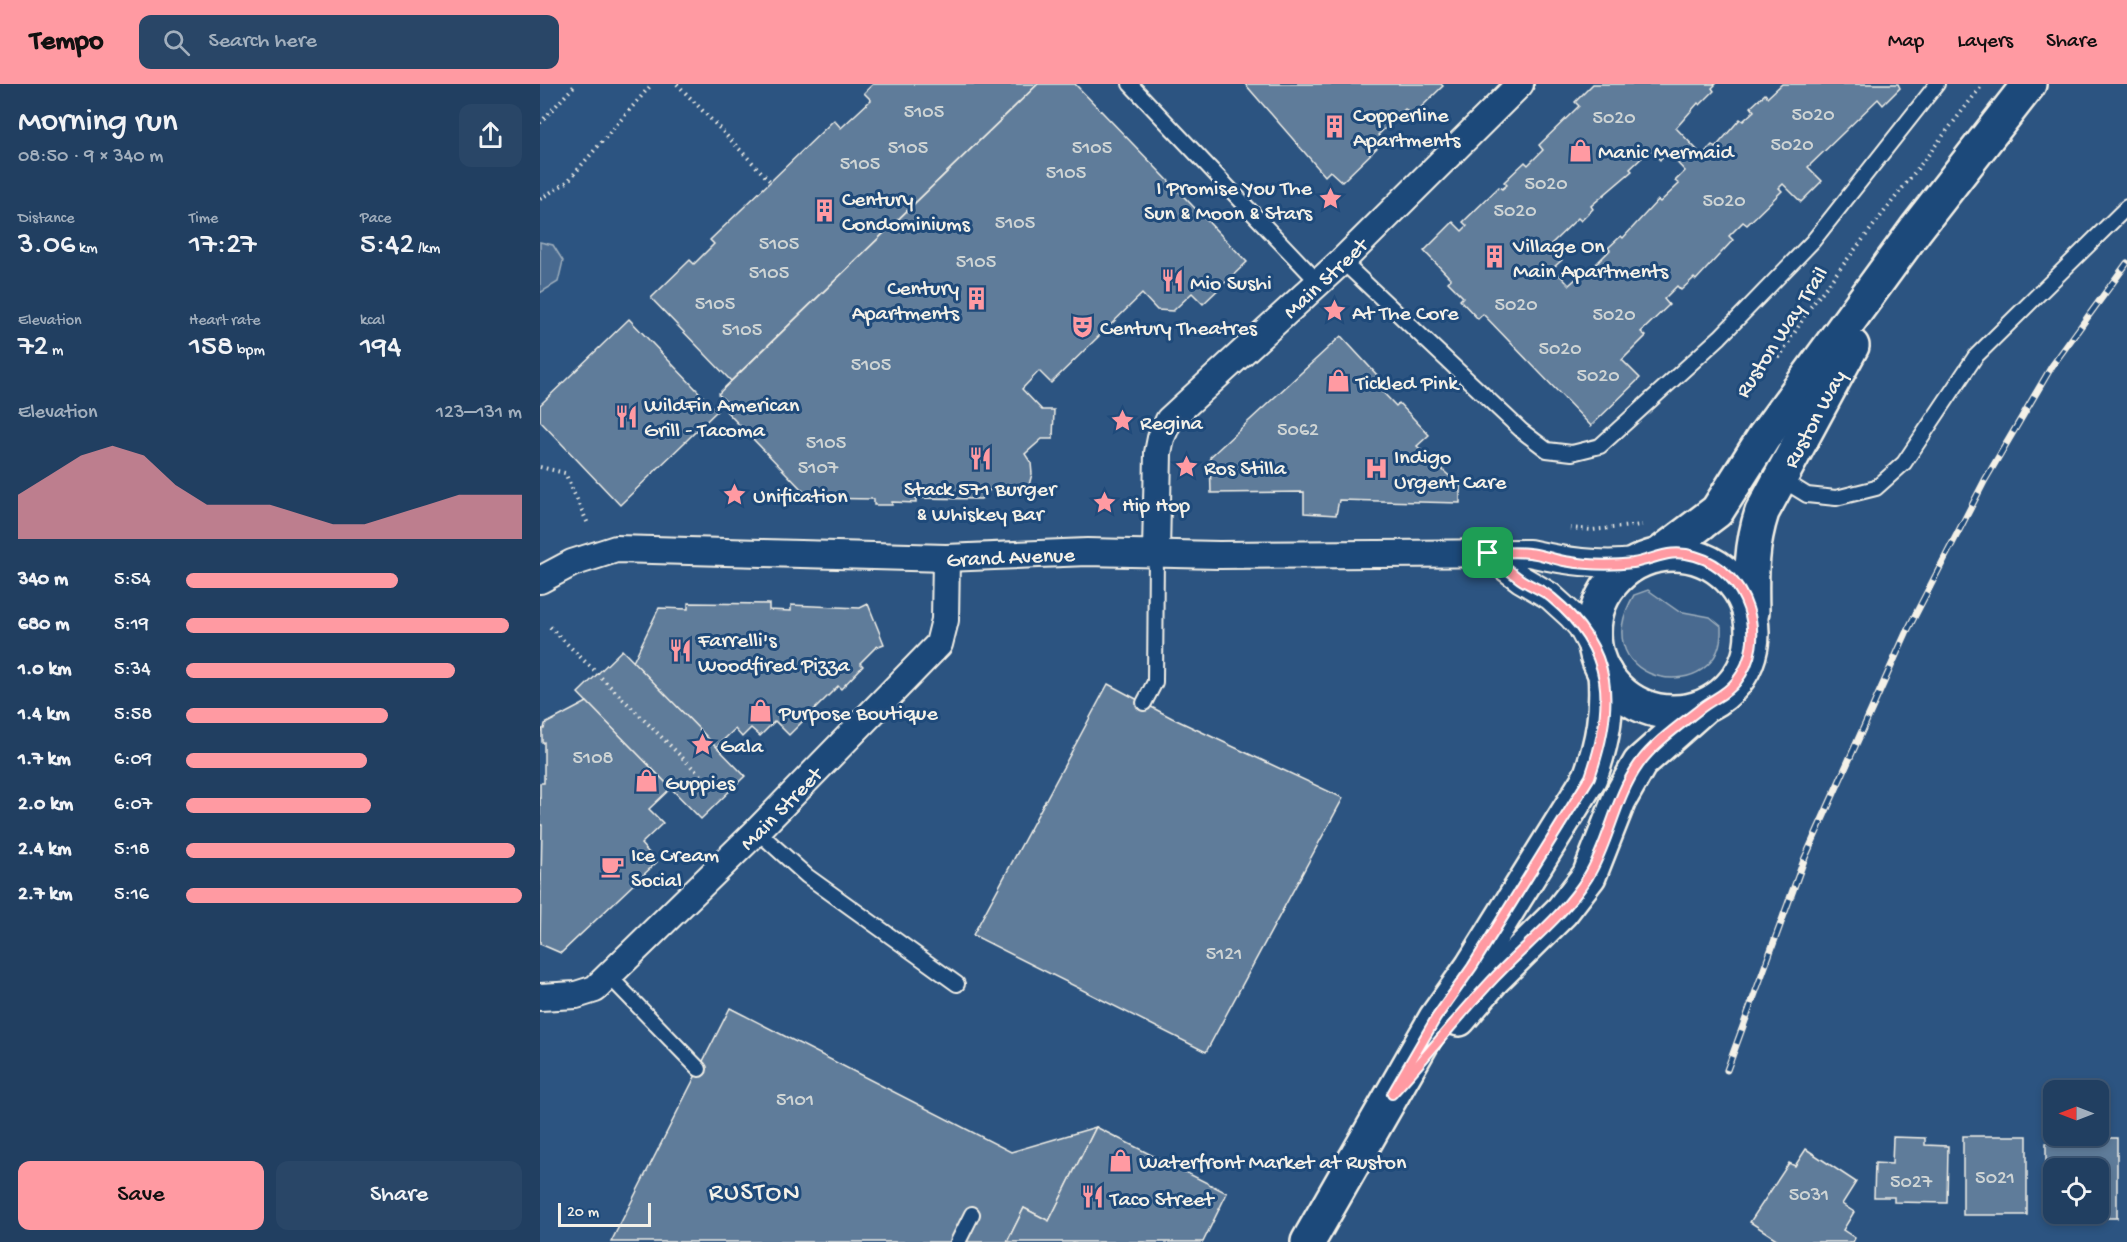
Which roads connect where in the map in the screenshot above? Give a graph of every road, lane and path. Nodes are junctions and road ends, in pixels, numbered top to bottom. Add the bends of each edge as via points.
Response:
1 (576, 84) edge
2 (652, 84) edge
3 (677, 84) edge
4 (1130, 84) edge
5 (1520, 84) edge
6 (1937, 84) edge
7 (1983, 84) edge
8 (2029, 84) edge
9 (540, 123) edge
10 (770, 181) dead end
11 (540, 199) edge
12 (2127, 207) edge
13 (1916, 229) junction
14 (1342, 261) junction
15 (1319, 283) junction
16 (1776, 362) dead end
17 (540, 467) edge
18 (1779, 477) junction
19 (1651, 522) dead end
20 (588, 524) dead end
21 (1570, 528) dead end
22 (1156, 553) junction
23 (1488, 553) junction
24 (946, 558) junction
25 (1647, 558) junction
26 (540, 580) edge
27 (1752, 620) junction
28 (550, 627) dead end
29 (1601, 664) junction
30 (1144, 704) dead end
31 (1701, 708) junction
32 (703, 778) dead end
33 (757, 831) junction
34 (609, 976) junction
35 (957, 984) dead end
36 (540, 997) edge
37 (699, 1069) dead end
38 (1392, 1094) junction
39 (972, 1214) dead end
40 (958, 1242) edge
41 (1308, 1242) edge

1 - 9 path
2 - 11 path via 567,182
3 - 10 path
4 - 15 lane
5 - 14 street, Main Street
6 - 14 lane via 1814,241 1720,337 1600,446 1572,453 1546,450
7 - 16 path, Ruston Way Trail via 1809,309
8 - 13 main road, Ruston Way
12 - 18 lane via 1975,357 1904,463 1876,488 1836,498 1807,495
13 - 18 main road, Ruston Way
13 - 25 main road, Ruston Way via 1764,437 1717,511
14 - 15 street, Main Street
15 - 22 street, Main Street via 1169,420 1158,453
17 - 20 path via 565,473
18 - 27 main road, Ruston Way via 1754,536
19 - 21 path via 1618,529
22 - 23 street, Grand Avenue
22 - 24 street, Grand Avenue
22 - 30 lane via 1155,682
23 - 25 street, Grand Avenue via 1529,553 1606,565
23 - 29 street via 1572,616
24 - 26 street, Grand Avenue via 616,549 572,563
24 - 33 street, Main Street via 945,620 939,644
25 - 27 main road via 1695,556 1719,568 1738,586
25 - 29 main road via 1618,576 1604,593 1596,613 1594,635
27 - 31 main road via 1748,663 1721,697
28 - 32 path
29 - 31 main road via 1625,697 1639,705 1670,713
29 - 38 main road via 1607,705 1601,746 1590,777
31 - 38 main road via 1640,763 1619,800 1588,876 1562,911 1493,979
33 - 34 street, Main Street
33 - 35 lane via 807,876
34 - 36 street, Main Street via 595,989 576,995
34 - 37 lane
38 - 41 main road
39 - 40 lane

